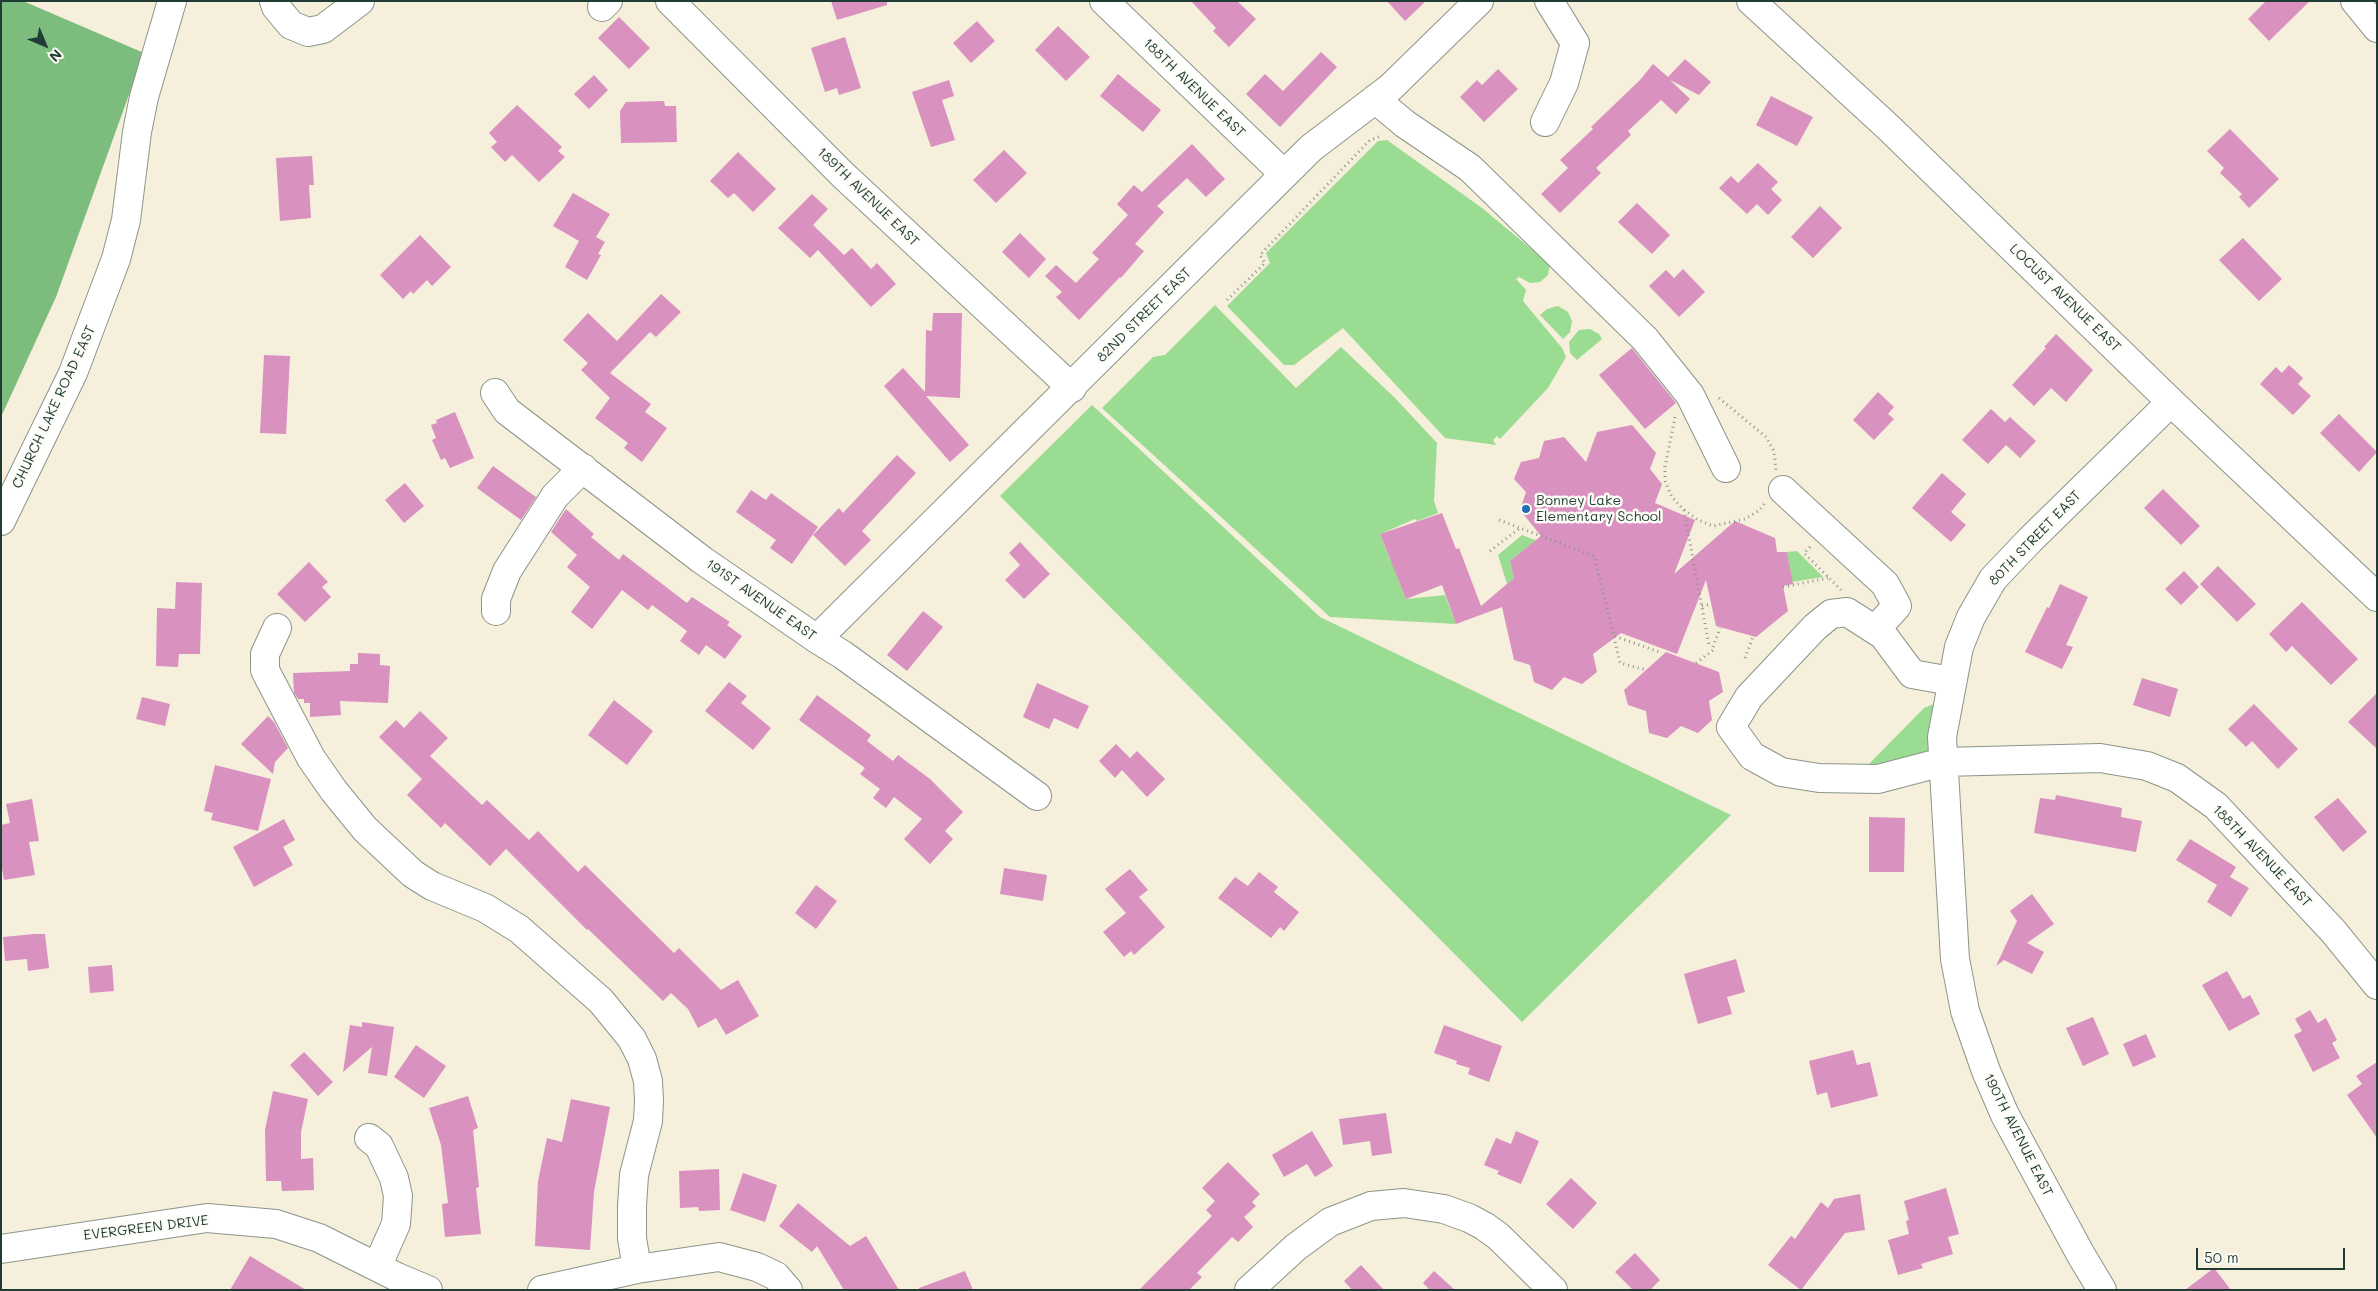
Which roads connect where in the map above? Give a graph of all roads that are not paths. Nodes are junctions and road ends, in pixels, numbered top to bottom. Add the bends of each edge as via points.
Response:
1 (172, 1) edge
2 (274, 1) edge
3 (360, 1) edge
4 (670, 1) edge
5 (1104, 1) edge
6 (1478, 1) edge
7 (1549, 1) edge
8 (1751, 1) edge
9 (2355, 1) edge
10 (2377, 28) edge
11 (1375, 99) junction
12 (1545, 122) dead end
13 (1284, 174) junction
14 (1072, 388) junction
15 (495, 393) dead end
16 (2171, 402) junction
17 (583, 468) junction
18 (1726, 468) dead end
19 (1783, 490) dead end
20 (1, 521) edge
21 (2376, 595) edge
22 (496, 611) dead end
23 (277, 628) dead end
24 (1875, 630) junction
25 (816, 639) junction
26 (1951, 681) junction
27 (1943, 762) junction
28 (1037, 796) dead end
29 (2377, 986) edge
30 (369, 1138) dead end
31 (1, 1249) edge
32 (377, 1267) junction
33 (637, 1269) junction
34 (428, 1290) edge
35 (542, 1290) edge
36 (788, 1290) edge
37 (1249, 1290) edge
38 (1552, 1290) edge
39 (2102, 1290) edge

1 - 20 street, CHURCH LAKE ROAD EAST via 144,97 126,220 116,259 73,373
2 - 3 street via 291,25 308,32 323,29
4 - 14 street, 189TH AVENUE EAST via 843,175
5 - 13 street, 188TH AVENUE EAST
6 - 11 street, 82ND STREET EAST via 1414,66
7 - 12 street via 1575,43 1564,83
8 - 16 street, LOCUST AVENUE EAST via 1890,129
9 - 10 street
11 - 13 street, 82ND STREET EAST via 1311,148
11 - 18 street via 1470,168 1645,339 1690,395
13 - 14 street, 82ND STREET EAST
14 - 25 street, 82ND STREET EAST
15 - 17 street, 191ST AVENUE EAST via 507,411
16 - 21 street, LOCUST AVENUE EAST
16 - 26 street, 80TH STREET EAST via 1993,579 1971,617
17 - 22 street via 555,496 507,571 497,594
17 - 25 street, 191ST AVENUE EAST via 702,560
19 - 24 street via 1885,584 1897,606
23 - 33 street via 265,654 265,670 311,758 365,829 412,874 485,908 519,929 601,1001 632,1039 648,1081 649,1102 632,1199 632,1238
24 - 26 street via 1883,635 1912,674
24 - 27 street, 188TH AVENUE EAST via 1847,612 1831,614 1749,697 1731,726 1752,756 1781,772 1819,778 1878,779
25 - 28 street, 191ST AVENUE EAST via 843,655
26 - 27 street, 80TH STREET EAST via 1942,737
27 - 29 street, 188TH AVENUE EAST via 2100,758 2147,766 2177,778 2216,806 2333,931
27 - 39 street, 190TH AVENUE EAST via 1955,959 1965,1010 2005,1115
30 - 32 street via 379,1146 394,1178 398,1196 396,1224
31 - 32 street, EVERGREEN DRIVE via 207,1218 276,1224 320,1238
32 - 34 street, EVERGREEN DRIVE
33 - 35 street
33 - 36 street via 719,1258 758,1267 776,1276
37 - 38 street via 1296,1247 1330,1222 1370,1206 1409,1204 1444,1209 1484,1226

